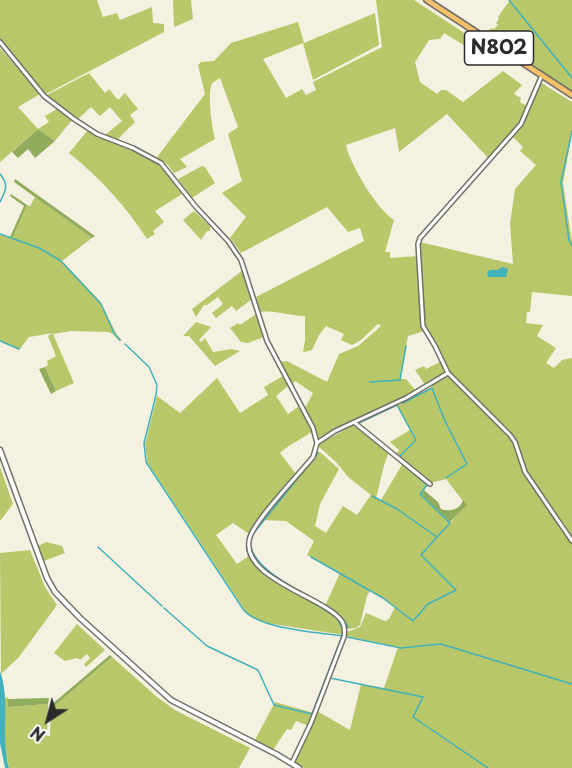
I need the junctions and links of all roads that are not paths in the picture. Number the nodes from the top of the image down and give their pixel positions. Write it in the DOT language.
graph roads {
  1 [pos="427,0"];
  2 [pos="0,42"];
  3 [pos="542,75"];
  4 [pos="572,95"];
  5 [pos="448,373"];
  6 [pos="355,423"];
  7 [pos="317,443"];
  8 [pos="0,450"];
  9 [pos="430,484"];
  10 [pos="572,541"];
  11 [pos="292,764"];
  12 [pos="299,768"];
  1 -- 3 [label="main road, N802"];
  2 -- 7 [label="street"];
  3 -- 4 [label="main road, N802"];
  3 -- 5 [label="street"];
  5 -- 6 [label="street"];
  5 -- 10 [label="street"];
  6 -- 7 [label="street"];
  6 -- 9 [label="street"];
  7 -- 11 [label="street"];
  8 -- 11 [label="street"];
  11 -- 12 [label="street"];
}
